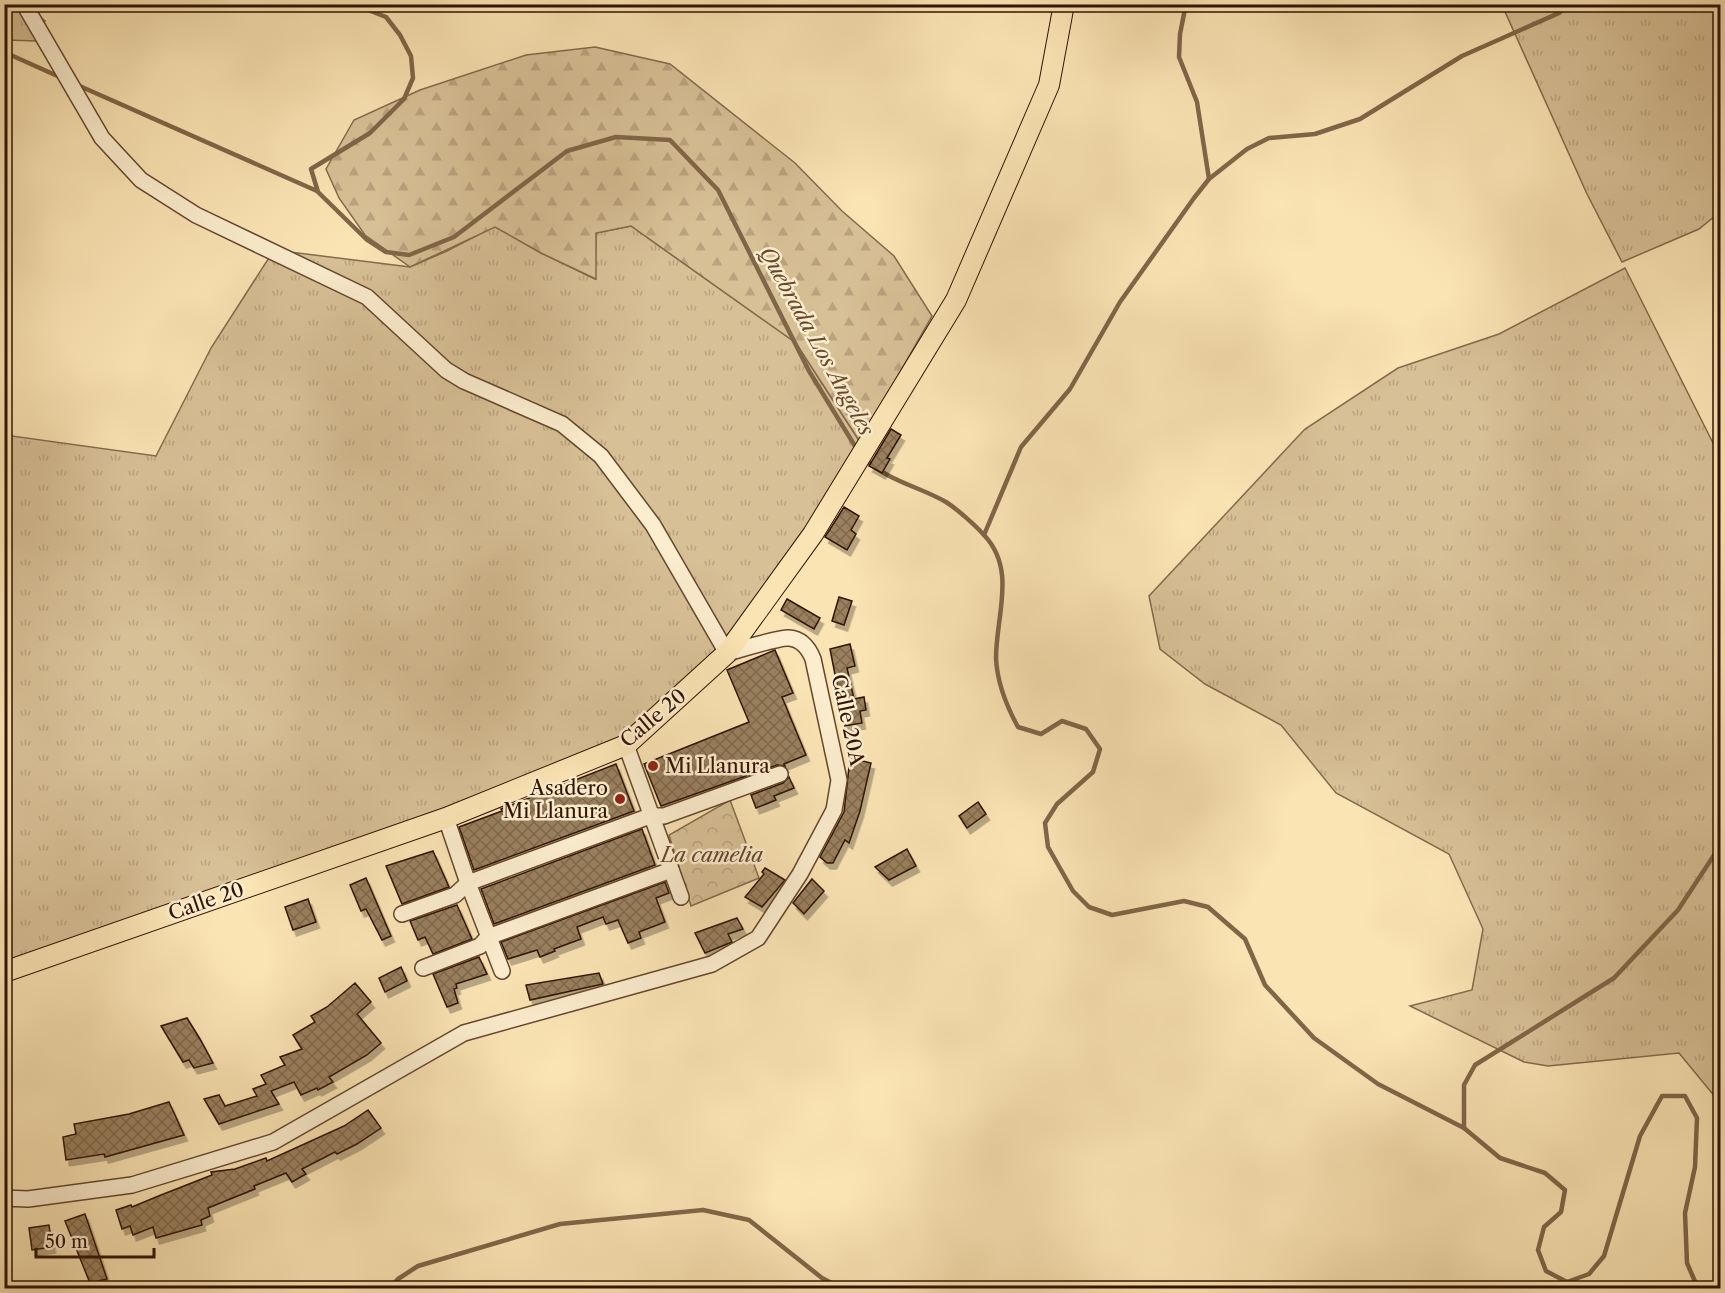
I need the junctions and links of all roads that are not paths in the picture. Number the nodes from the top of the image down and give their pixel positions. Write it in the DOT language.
graph roads {
  1 [pos="24,4"];
  2 [pos="1064,4"];
  3 [pos="727,653"];
  4 [pos="626,745"];
  5 [pos="780,774"];
  6 [pos="650,816"];
  7 [pos="446,818"];
  8 [pos="670,870"];
  9 [pos="468,883"];
  10 [pos="681,897"];
  11 [pos="402,914"];
  12 [pos="488,937"];
  13 [pos="423,968"];
  14 [pos="502,971"];
  15 [pos="4,972"];
  16 [pos="4,1198"];
  1 -- 3 [label="street"];
  2 -- 3 [label="main road, Calle 20"];
  3 -- 4 [label="main road, Calle 20"];
  3 -- 16 [label="street, Calle 20A"];
  4 -- 6 [label="street"];
  4 -- 7 [label="main road, Calle 20"];
  5 -- 6 [label="street"];
  6 -- 8 [label="street"];
  6 -- 9 [label="street"];
  7 -- 9 [label="street"];
  7 -- 15 [label="main road, Calle 20"];
  8 -- 10 [label="street"];
  8 -- 12 [label="street"];
  9 -- 11 [label="street"];
  9 -- 12 [label="street"];
  12 -- 13 [label="street"];
  12 -- 14 [label="street"];
}
